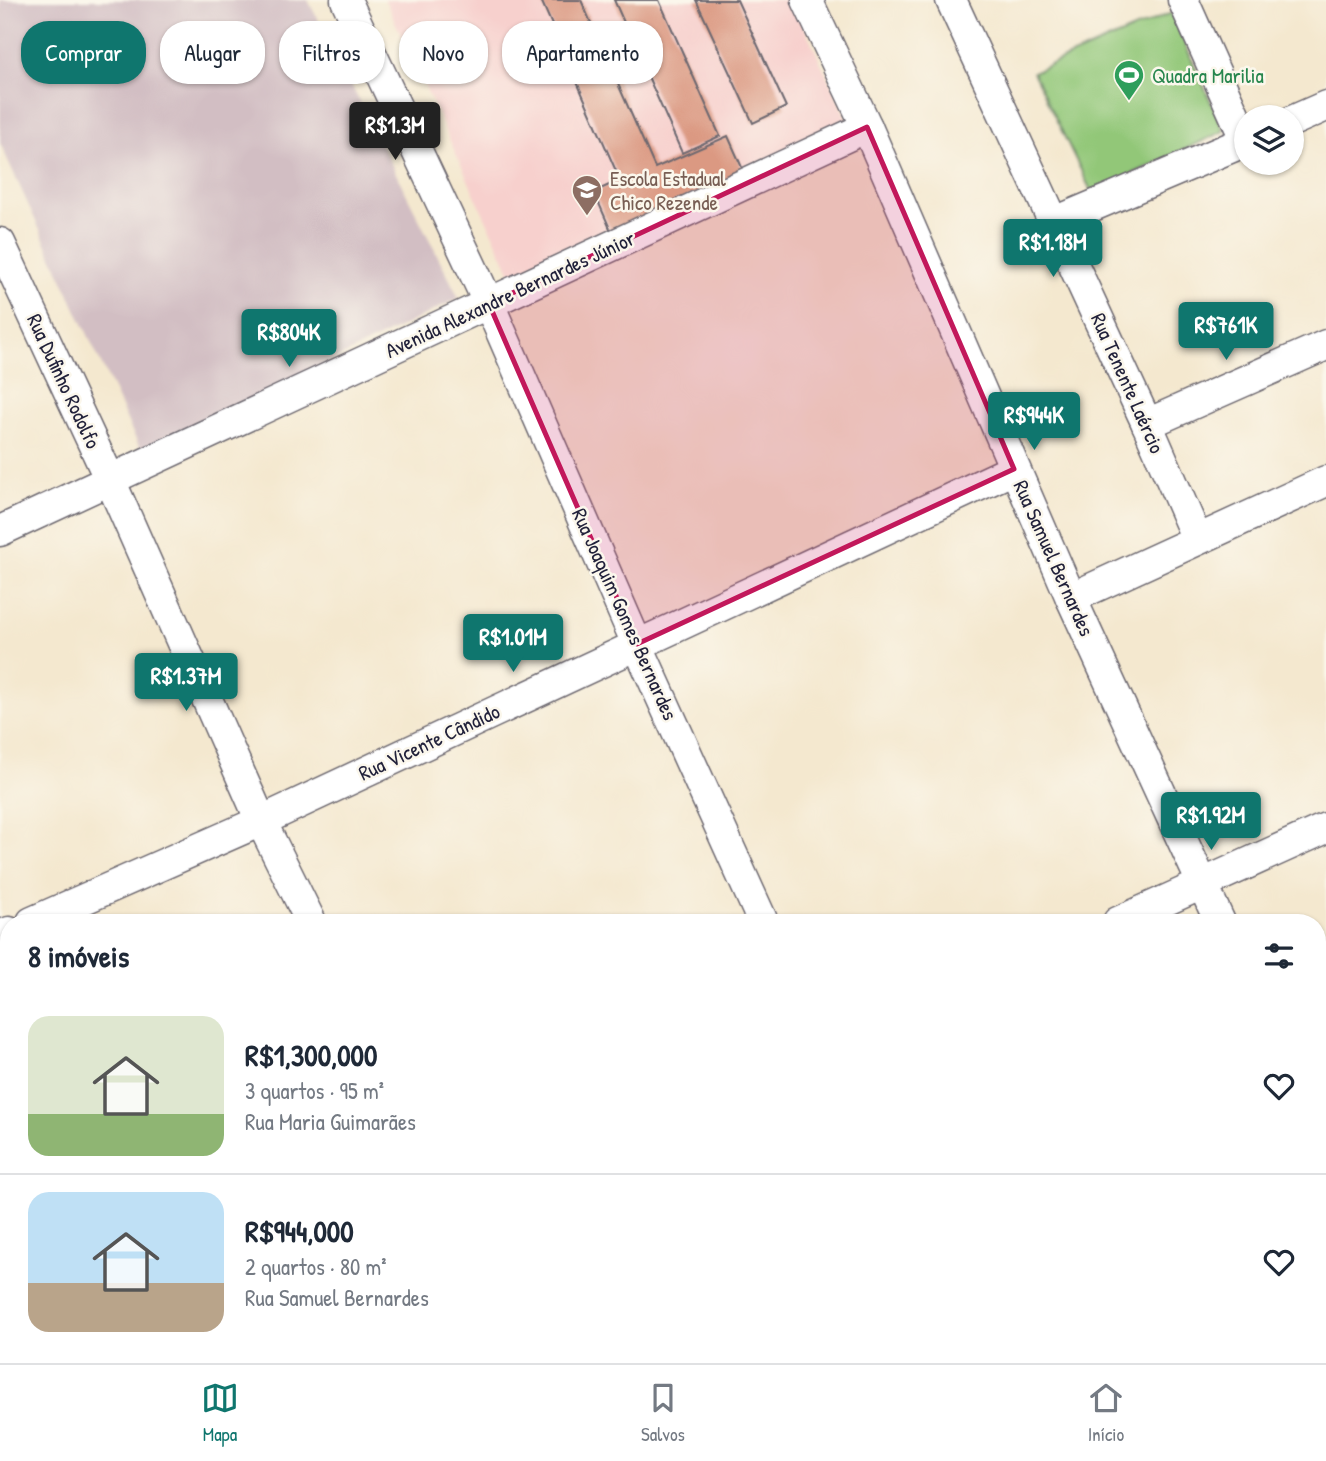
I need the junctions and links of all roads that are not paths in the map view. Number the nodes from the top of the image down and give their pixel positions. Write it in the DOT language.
graph roads {
  1 [pos="346,0"];
  2 [pos="807,0"];
  3 [pos="1183,0"];
  4 [pos="957,2"];
  5 [pos="1326,106"];
  6 [pos="1234,114"];
  7 [pos="1304,116"];
  8 [pos="867,127"];
  9 [pos="1234,146"];
  10 [pos="1055,222"];
  11 [pos="0,243"];
  12 [pos="489,304"];
  13 [pos="1326,345"];
  14 [pos="1147,424"];
  15 [pos="1014,469"];
  16 [pos="110,480"];
  17 [pos="1326,481"];
  18 [pos="0,531"];
  19 [pos="1197,539"];
  20 [pos="1071,598"];
  21 [pos="637,644"];
  22 [pos="261,821"];
  23 [pos="1326,828"];
  24 [pos="1202,884"];
  25 [pos="50,914"];
  26 [pos="307,914"];
  27 [pos="759,914"];
  28 [pos="1136,914"];
  29 [pos="1216,914"];
  1 -- 12 [label="street, Rua Joaquim Gomes Bernardes"];
  2 -- 8 [label="street, Rua Samuel Bernardes"];
  3 -- 6 [label="street"];
  4 -- 10 [label="street, Rua Tenente Laércio"];
  5 -- 7 [label="street"];
  8 -- 12 [label="street, Avenida Alexandre Bernardes Júnior"];
  8 -- 15 [label="street, Rua Samuel Bernardes"];
  9 -- 10 [label="street"];
  10 -- 14 [label="street, Rua Tenente Laércio"];
  11 -- 16 [label="street, Rua Dufinho Rodolfo"];
  12 -- 16 [label="street, Avenida Alexandre Bernardes Júnior"];
  12 -- 21 [label="street, Rua Joaquim Gomes Bernardes"];
  13 -- 14 [label="street"];
  14 -- 19 [label="street, Rua Tenente Laércio"];
  15 -- 20 [label="street, Rua Samuel Bernardes"];
  15 -- 21 [label="street, Rua Vicente Cândido"];
  16 -- 18 [label="street, Avenida Alexandre Bernardes Júnior"];
  16 -- 22 [label="street, Rua Dufinho Rodolfo"];
  17 -- 19 [label="street"];
  19 -- 20 [label="street"];
  20 -- 24 [label="street, Rua Samuel Bernardes"];
  21 -- 22 [label="street, Rua Vicente Cândido"];
  21 -- 27 [label="street, Rua Joaquim Gomes Bernardes"];
  22 -- 25 [label="street, Rua Vicente Cândido"];
  22 -- 26 [label="street, Rua Dufinho Rodolfo"];
  23 -- 24 [label="street"];
  24 -- 28 [label="street"];
  24 -- 29 [label="street, Rua Samuel Bernardes"];
}
